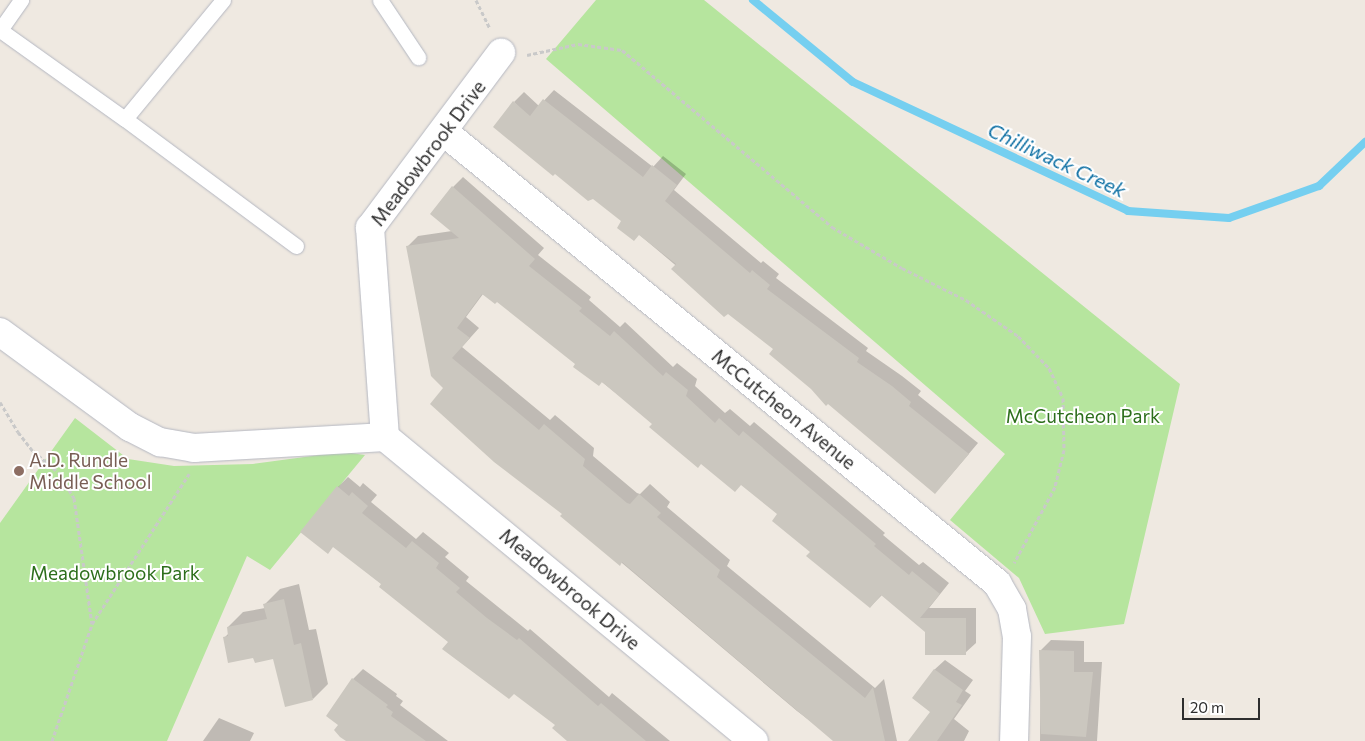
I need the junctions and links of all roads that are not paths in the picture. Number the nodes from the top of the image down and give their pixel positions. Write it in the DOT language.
graph roads {
  1 [pos="21,0"];
  2 [pos="223,0"];
  3 [pos="380,0"];
  4 [pos="0,30"];
  5 [pos="502,54"];
  6 [pos="418,57"];
  7 [pos="125,119"];
  8 [pos="444,132"];
  9 [pos="296,246"];
  10 [pos="0,332"];
  11 [pos="386,437"];
  12 [pos="754,741"];
  13 [pos="1014,741"];
  1 -- 4 [label="lane"];
  2 -- 7 [label="lane"];
  3 -- 6 [label="lane"];
  4 -- 7 [label="lane"];
  5 -- 8 [label="street, Meadowbrook Drive"];
  7 -- 9 [label="lane"];
  8 -- 11 [label="street, Meadowbrook Drive"];
  8 -- 13 [label="street, McCutcheon Avenue"];
  10 -- 11 [label="street"];
  11 -- 12 [label="street, Meadowbrook Drive"];
}
